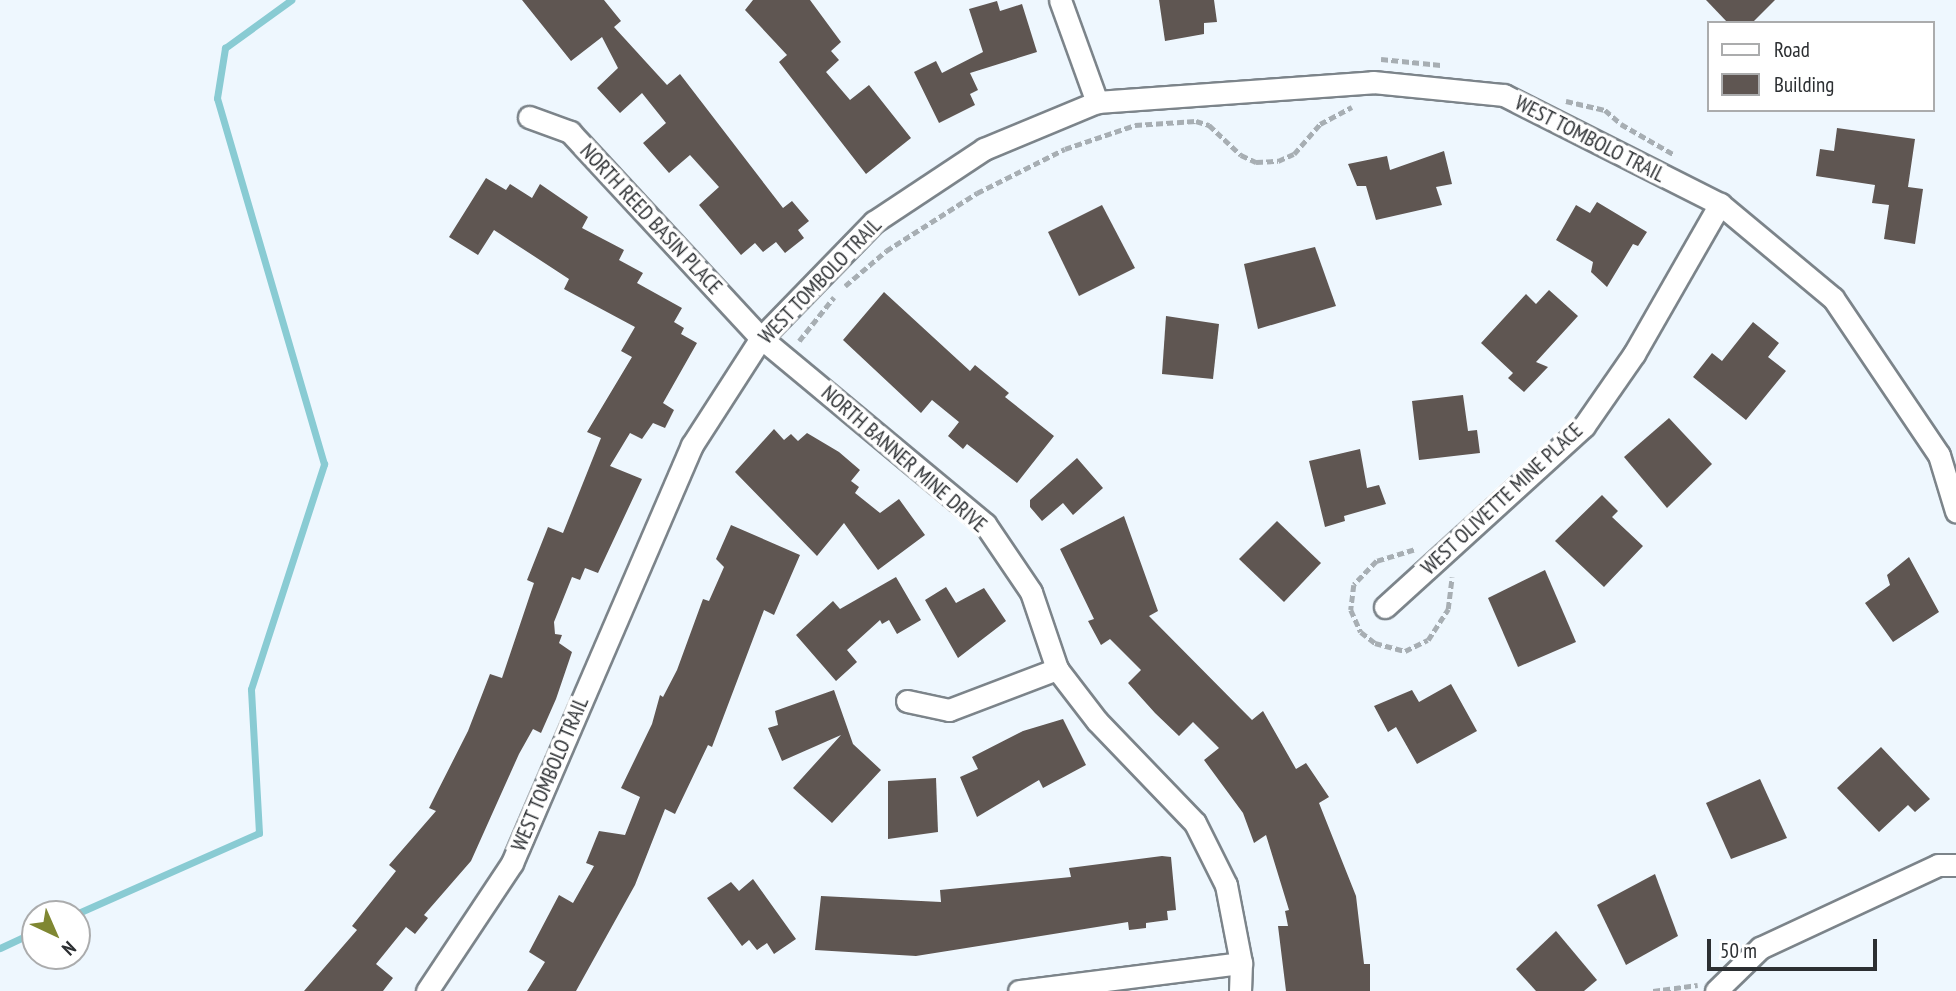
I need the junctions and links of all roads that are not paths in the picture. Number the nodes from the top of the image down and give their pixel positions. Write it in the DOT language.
graph roads {
  1 [pos="1060,0"];
  2 [pos="1097,102"];
  3 [pos="529,117"];
  4 [pos="1720,204"];
  5 [pos="761,338"];
  6 [pos="1956,511"];
  7 [pos="1385,607"];
  8 [pos="1057,669"];
  9 [pos="907,701"];
  10 [pos="1956,865"];
  11 [pos="1241,962"];
  12 [pos="427,991"];
  13 [pos="1019,991"];
  14 [pos="1240,991"];
  15 [pos="1716,991"];
  1 -- 2 [label="street"];
  2 -- 4 [label="street, WEST TOMBOLO TRAIL"];
  2 -- 5 [label="street, WEST TOMBOLO TRAIL"];
  3 -- 5 [label="street, NORTH REED BASIN PLACE"];
  4 -- 6 [label="street, WEST TOMBOLO TRAIL"];
  4 -- 7 [label="street, WEST OLIVETTE MINE PLACE"];
  5 -- 8 [label="street, NORTH BANNER MINE DRIVE"];
  5 -- 12 [label="street, WEST TOMBOLO TRAIL"];
  8 -- 9 [label="street"];
  8 -- 11 [label="street, NORTH BANNER MINE DRIVE"];
  10 -- 15 [label="street"];
  11 -- 13 [label="street"];
  11 -- 14 [label="street, NORTH BANNER MINE DRIVE"];
}
